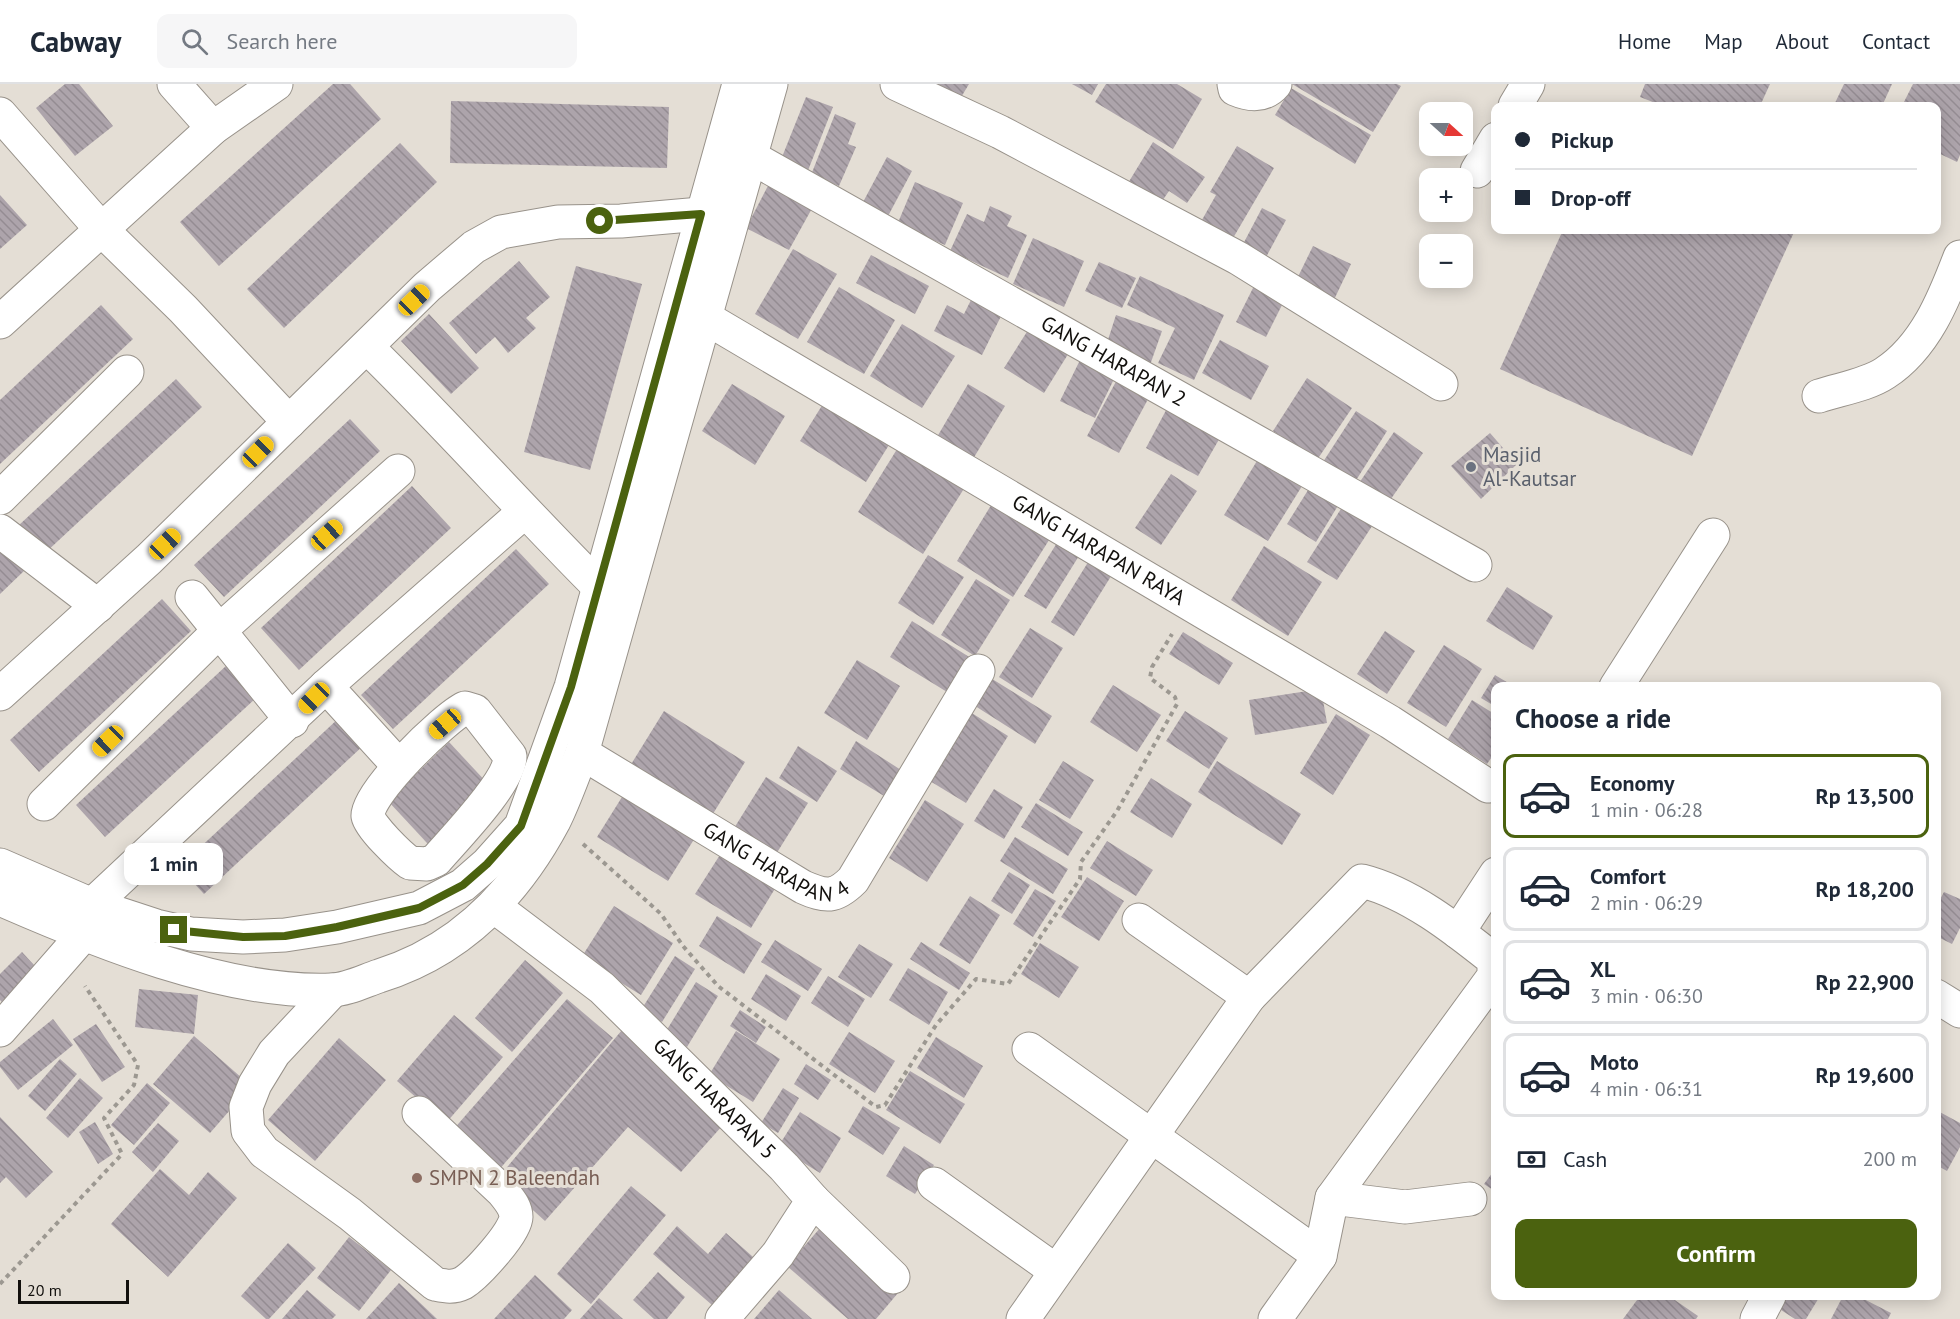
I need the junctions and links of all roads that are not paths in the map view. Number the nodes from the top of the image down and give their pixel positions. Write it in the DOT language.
graph roads {
  1 [pos="174,84"];
  2 [pos="276,84"];
  3 [pos="739,84"];
  4 [pos="771,84"];
  5 [pos="897,84"];
  6 [pos="1234,84"];
  7 [pos="1275,84"];
  8 [pos="1528,84"];
  9 [pos="1517,102"];
  10 [pos="0,114"];
  11 [pos="213,128"];
  12 [pos="1491,147"];
  13 [pos="751,157"];
  14 [pos="1477,171"];
  15 [pos="701,214"];
  16 [pos="102,230"];
  17 [pos="1960,257"];
  18 [pos="706,318"];
  19 [pos="0,322"];
  20 [pos="367,347"];
  21 [pos="127,372"];
  22 [pos="1441,384"];
  23 [pos="1819,396"];
  24 [pos="289,422"];
  25 [pos="398,471"];
  26 [pos="0,498"];
  27 [pos="524,512"];
  28 [pos="0,531"];
  29 [pos="1713,536"];
  30 [pos="1475,565"];
  31 [pos="599,587"];
  32 [pos="192,597"];
  33 [pos="98,606"];
  34 [pos="220,630"];
  35 [pos="978,671"];
  36 [pos="1619,682"];
  37 [pos="326,686"];
  38 [pos="0,694"];
  39 [pos="292,721"];
  40 [pos="582,753"];
  41 [pos="398,765"];
  42 [pos="1488,786"];
  43 [pos="44,804"];
  44 [pos="0,864"];
  45 [pos="1491,882"];
  46 [pos="0,899"];
  47 [pos="495,907"];
  48 [pos="1139,920"];
  49 [pos="80,932"];
  50 [pos="1458,932"];
  51 [pos="1491,958"];
  52 [pos="1491,980"];
  53 [pos="333,990"];
  54 [pos="1249,997"];
  55 [pos="1941,999"];
  56 [pos="1960,1011"];
  57 [pos="0,1030"];
  58 [pos="1029,1049"];
  59 [pos="419,1113"];
  60 [pos="1151,1136"];
  61 [pos="934,1184"];
  62 [pos="1332,1197"];
  63 [pos="1470,1199"];
  64 [pos="813,1200"];
  65 [pos="1320,1256"];
  66 [pos="1056,1271"];
  67 [pos="893,1277"];
  68 [pos="1767,1300"];
  69 [pos="722,1319"];
  70 [pos="1023,1319"];
  71 [pos="1275,1319"];
  72 [pos="1757,1319"];
  1 -- 11 [label="street"];
  2 -- 11 [label="street"];
  3 -- 15 [label="street"];
  4 -- 13 [label="street"];
  5 -- 22 [label="street"];
  6 -- 7 [label="street"];
  8 -- 9 [label="street"];
  10 -- 16 [label="street"];
  11 -- 16 [label="street"];
  12 -- 14 [label="street"];
  13 -- 18 [label="street"];
  13 -- 30 [label="street, GANG HARAPAN 2"];
  15 -- 20 [label="street"];
  15 -- 31 [label="street"];
  16 -- 19 [label="street"];
  16 -- 24 [label="street"];
  17 -- 23 [label="street"];
  18 -- 40 [label="street"];
  18 -- 42 [label="street, GANG HARAPAN RAYA"];
  20 -- 24 [label="street"];
  20 -- 27 [label="street"];
  21 -- 26 [label="street"];
  24 -- 33 [label="street"];
  25 -- 34 [label="street"];
  27 -- 31 [label="street"];
  27 -- 37 [label="street"];
  28 -- 33 [label="street"];
  29 -- 36 [label="street"];
  31 -- 49 [label="street"];
  32 -- 34 [label="street"];
  33 -- 38 [label="street"];
  34 -- 39 [label="street"];
  34 -- 43 [label="street"];
  35 -- 40 [label="street, GANG HARAPAN 4"];
  37 -- 39 [label="street"];
  37 -- 41 [label="street"];
  39 -- 49 [label="street"];
  40 -- 47 [label="street"];
  41 -- 41 [label="street"];
  44 -- 49 [label="street"];
  45 -- 50 [label="street"];
  46 -- 49 [label="street"];
  47 -- 53 [label="street"];
  47 -- 64 [label="street, GANG HARAPAN 5"];
  48 -- 54 [label="street"];
  49 -- 53 [label="street"];
  49 -- 57 [label="street"];
  50 -- 51 [label="street"];
  50 -- 54 [label="street"];
  52 -- 62 [label="street"];
  53 -- 59 [label="street"];
  54 -- 60 [label="street"];
  55 -- 56 [label="street"];
  58 -- 60 [label="street"];
  60 -- 65 [label="street"];
  60 -- 66 [label="street"];
  61 -- 66 [label="street"];
  62 -- 63 [label="street"];
  62 -- 65 [label="street"];
  64 -- 67 [label="street, GANG HARAPAN 5"];
  64 -- 69 [label="street"];
  65 -- 71 [label="street"];
  66 -- 70 [label="street"];
  68 -- 72 [label="street"];
}
